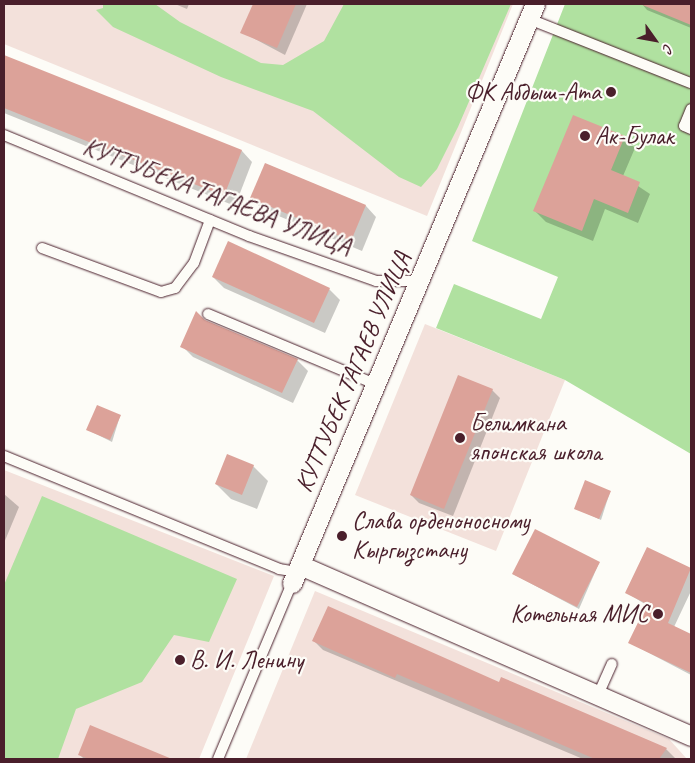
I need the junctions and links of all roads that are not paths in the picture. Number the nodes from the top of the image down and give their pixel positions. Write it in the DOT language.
graph roads {
  1 [pos="532,11"];
  2 [pos="691,83"];
  3 [pos="691,109"];
  4 [pos="691,129"];
  5 [pos="4,136"];
  6 [pos="210,220"];
  7 [pos="42,248"];
  8 [pos="419,281"];
  9 [pos="208,314"];
  10 [pos="375,384"];
  11 [pos="4,456"];
  12 [pos="296,573"];
  13 [pos="612,664"];
  14 [pos="598,695"];
  15 [pos="691,736"];
  16 [pos="218,759"];
  1 -- 2 [label="lane"];
  1 -- 8 [label="street, КУТТУБЕК ТАГАЕВ УЛИЦА"];
  3 -- 4 [label="lane"];
  5 -- 6 [label="lane, КУТТУБЕКА ТАГАЕВА УЛИЦА"];
  6 -- 7 [label="lane"];
  6 -- 8 [label="lane, КУТТУБЕКА ТАГАЕВА УЛИЦА"];
  8 -- 10 [label="street, КУТТУБЕК ТАГАЕВ УЛИЦА"];
  9 -- 10 [label="lane"];
  10 -- 12 [label="street, КУТТУБЕК ТАГАЕВ УЛИЦА"];
  11 -- 12 [label="lane"];
  12 -- 14 [label="street"];
  12 -- 16 [label="lane, КУТТУБЕК ТАГАЕВ УЛИЦА"];
  13 -- 14 [label="lane"];
  14 -- 15 [label="street"];
}
